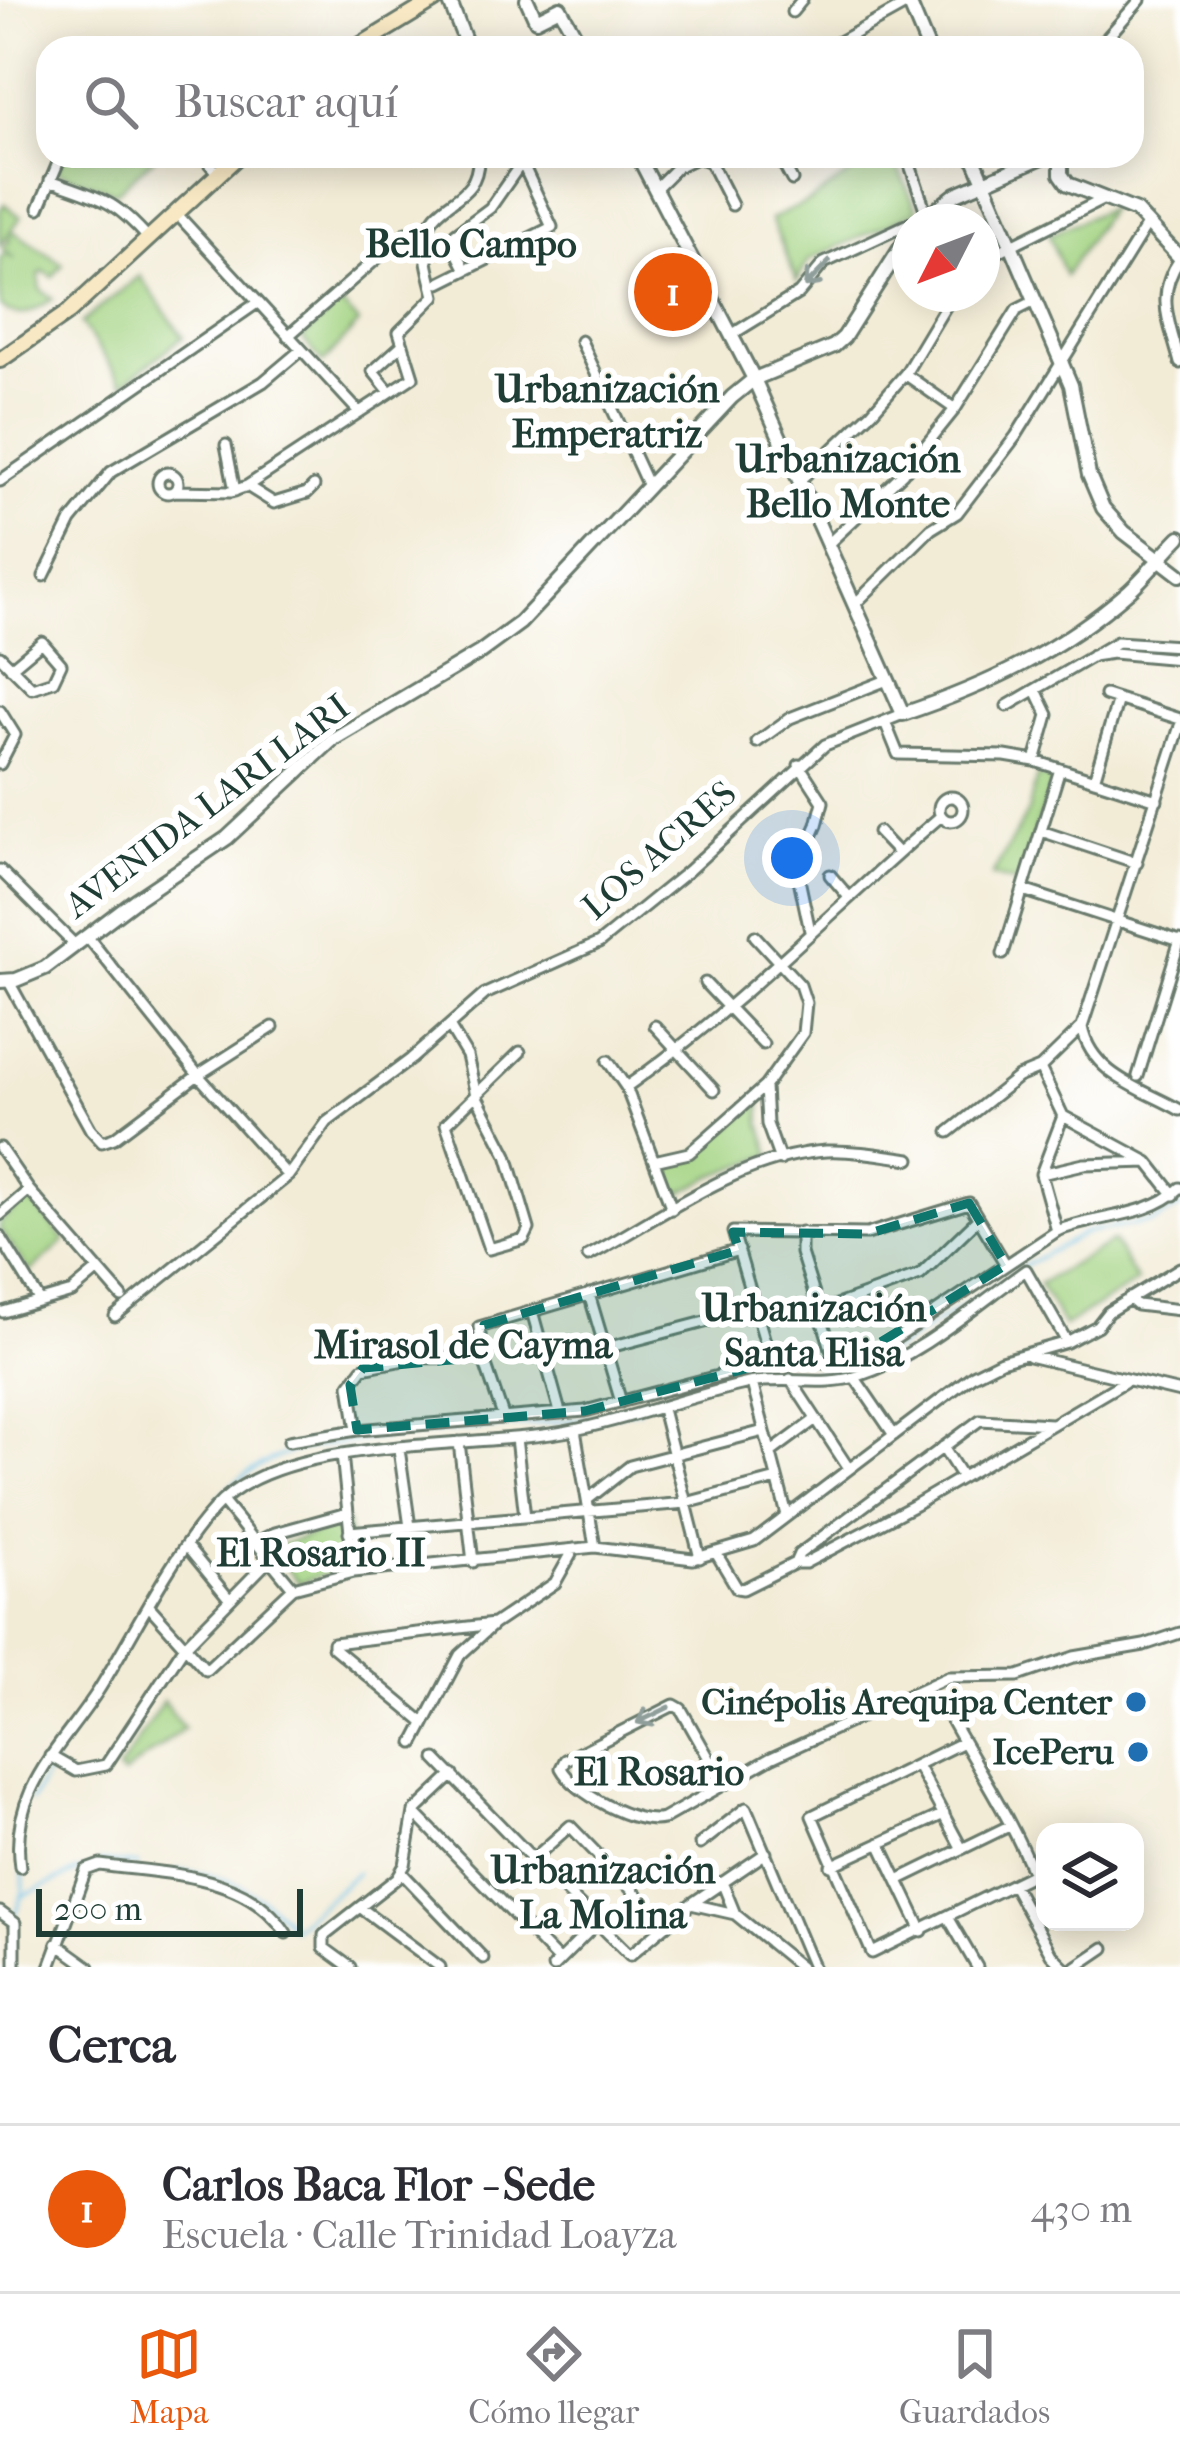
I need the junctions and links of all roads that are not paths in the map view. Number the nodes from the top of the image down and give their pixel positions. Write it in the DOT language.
graph roads {
  1 [pos="435,0"];
  2 [pos="449,0"];
  3 [pos="527,0"];
  4 [pos="575,0"];
  5 [pos="802,0"];
  6 [pos="1140,0"];
  7 [pos="908,2"];
  8 [pos="560,8"];
  9 [pos="792,12"];
  10 [pos="372,36"];
  11 [pos="463,36"];
  12 [pos="575,36"];
  13 [pos="849,36"];
  14 [pos="923,36"];
  15 [pos="1108,36"];
  16 [pos="56,168"];
  17 [pos="213,168"];
  18 [pos="225,168"];
  19 [pos="476,168"];
  20 [pos="515,168"];
  21 [pos="525,168"];
  22 [pos="644,168"];
  23 [pos="676,168"];
  24 [pos="713,168"];
  25 [pos="785,168"];
  26 [pos="908,168"];
  27 [pos="978,168"];
  28 [pos="1017,168"];
  29 [pos="1061,168"];
  30 [pos="218,174"];
  31 [pos="50,180"];
  32 [pos="792,180"];
  33 [pos="984,182"];
  34 [pos="655,189"];
  35 [pos="1108,197"];
  36 [pos="911,204"];
  37 [pos="942,204"];
  38 [pos="732,205"];
  39 [pos="39,208"];
  40 [pos="176,213"];
  41 [pos="1148,222"];
  42 [pos="406,233"];
  43 [pos="892,234"];
  44 [pos="148,239"];
  45 [pos="1011,245"];
  46 [pos="1000,251"];
  47 [pos="892,259"];
  48 [pos="1180,259"];
  49 [pos="466,270"];
  50 [pos="440,283"];
  51 [pos="1036,302"];
  52 [pos="257,303"];
  53 [pos="942,312"];
  54 [pos="731,335"];
  55 [pos="288,336"];
  56 [pos="581,341"];
  57 [pos="403,344"];
  58 [pos="301,350"];
  59 [pos="0,360"];
  60 [pos="1062,362"];
  61 [pos="1180,363"];
  62 [pos="905,374"];
  63 [pos="754,380"];
  64 [pos="390,392"];
  65 [pos="955,409"];
  66 [pos="359,412"];
  67 [pos="226,445"];
  68 [pos="799,481"];
  69 [pos="0,482"];
  70 [pos="247,486"];
  71 [pos="314,486"];
  72 [pos="648,486"];
  73 [pos="235,490"];
  74 [pos="174,491"];
  75 [pos="1180,537"];
  76 [pos="827,545"];
  77 [pos="1158,559"];
  78 [pos="1180,575"];
  79 [pos="44,576"];
  80 [pos="854,605"];
  81 [pos="1180,646"];
  82 [pos="0,656"];
  83 [pos="1092,656"];
  84 [pos="1180,659"];
  85 [pos="11,668"];
  86 [pos="886,680"];
  87 [pos="1036,690"];
  88 [pos="1105,695"];
  89 [pos="1118,699"];
  90 [pos="1007,706"];
  91 [pos="0,711"];
  92 [pos="903,715"];
  93 [pos="885,722"];
  94 [pos="1180,723"];
  95 [pos="757,742"];
  96 [pos="1035,761"];
  97 [pos="0,764"];
  98 [pos="800,765"];
  99 [pos="1060,770"];
  100 [pos="1094,780"];
  101 [pos="1157,800"];
  102 [pos="941,816"];
  103 [pos="1041,831"];
  104 [pos="878,832"];
  105 [pos="898,853"];
  106 [pos="1137,863"];
  107 [pos="0,870"];
  108 [pos="830,874"];
  109 [pos="1023,890"];
  110 [pos="848,896"];
  111 [pos="1118,922"];
  112 [pos="810,931"];
  113 [pos="755,936"];
  114 [pos="81,940"];
  115 [pos="1180,941"];
  116 [pos="1003,954"];
  117 [pos="779,960"];
  118 [pos="4,981"];
  119 [pos="705,982"];
  120 [pos="728,1006"];
  121 [pos="449,1026"];
  122 [pos="655,1026"];
  123 [pos="273,1027"];
  124 [pos="1082,1027"];
  125 [pos="763,1044"];
  126 [pos="678,1051"];
  127 [pos="520,1052"];
  128 [pos="608,1061"];
  129 [pos="1040,1068"];
  130 [pos="198,1075"];
  131 [pos="1138,1076"];
  132 [pos="765,1086"];
  133 [pos="626,1087"];
  134 [pos="714,1090"];
  135 [pos="476,1095"];
  136 [pos="1180,1110"];
  137 [pos="1063,1116"];
  138 [pos="949,1132"];
  139 [pos="0,1148"];
  140 [pos="910,1159"];
  141 [pos="780,1160"];
  142 [pos="654,1161"];
  143 [pos="1148,1162"];
  144 [pos="1041,1174"];
  145 [pos="288,1176"];
  146 [pos="29,1190"];
  147 [pos="1177,1191"];
  148 [pos="672,1209"];
  149 [pos="0,1215"];
  150 [pos="977,1220"];
  151 [pos="1057,1231"];
  152 [pos="801,1232"];
  153 [pos="0,1236"];
  154 [pos="739,1250"];
  155 [pos="588,1256"];
  156 [pos="1006,1265"];
  157 [pos="1180,1268"];
  158 [pos="98,1270"];
  159 [pos="590,1294"];
  160 [pos="122,1297"];
  161 [pos="1129,1298"];
  162 [pos="40,1301"];
  163 [pos="754,1309"];
  164 [pos="1180,1310"];
  165 [pos="532,1311"];
  166 [pos="820,1311"];
  167 [pos="3,1312"];
  168 [pos="115,1316"];
  169 [pos="1067,1342"];
  170 [pos="606,1348"];
  171 [pos="1024,1355"];
  172 [pos="483,1357"];
  173 [pos="771,1361"];
  174 [pos="836,1364"];
  175 [pos="855,1378"];
  176 [pos="790,1379"];
  177 [pos="1124,1382"];
  178 [pos="752,1383"];
  179 [pos="1180,1392"];
  180 [pos="621,1402"];
  181 [pos="662,1409"];
  182 [pos="560,1412"];
  183 [pos="503,1416"];
  184 [pos="816,1419"];
  185 [pos="1052,1424"];
  186 [pos="357,1430"];
  187 [pos="575,1430"];
  188 [pos="764,1431"];
  189 [pos="894,1435"];
  190 [pos="517,1438"];
  191 [pos="289,1441"];
  192 [pos="459,1442"];
  193 [pos="943,1448"];
  194 [pos="399,1449"];
  195 [pos="342,1454"];
  196 [pos="770,1454"];
  197 [pos="675,1456"];
  198 [pos="849,1469"];
  199 [pos="962,1477"];
  200 [pos="777,1479"];
  201 [pos="898,1481"];
  202 [pos="222,1501"];
  203 [pos="686,1502"];
  204 [pos="588,1505"];
  205 [pos="915,1505"];
  206 [pos="347,1513"];
  207 [pos="787,1515"];
  208 [pos="525,1517"];
  209 [pos="468,1522"];
  210 [pos="410,1527"];
  211 [pos="349,1532"];
  212 [pos="255,1543"];
  213 [pos="188,1547"];
  214 [pos="595,1547"];
  215 [pos="574,1549"];
  216 [pos="716,1553"];
  217 [pos="700,1558"];
  218 [pos="269,1560"];
  219 [pos="472,1562"];
  220 [pos="795,1563"];
  221 [pos="354,1572"];
  222 [pos="292,1588"];
  223 [pos="230,1600"];
  224 [pos="148,1605"];
  225 [pos="494,1624"];
  226 [pos="1180,1633"];
  227 [pos="184,1646"];
  228 [pos="952,1722"];
  229 [pos="424,1723"];
  230 [pos="963,1742"];
  231 [pos="414,1743"];
  232 [pos="50,1756"];
  233 [pos="436,1759"];
  234 [pos="917,1765"];
  235 [pos="453,1775"];
  236 [pos="723,1783"];
  237 [pos="414,1812"];
  238 [pos="944,1814"];
  239 [pos="1009,1826"];
  240 [pos="880,1843"];
  241 [pos="700,1844"];
  242 [pos="962,1849"];
  243 [pos="766,1853"];
  244 [pos="533,1859"];
  245 [pos="831,1866"];
  246 [pos="20,1867"];
  247 [pos="402,1873"];
  248 [pos="898,1880"];
  249 [pos="722,1882"];
  250 [pos="1013,1885"];
  251 [pos="691,1904"];
  252 [pos="361,1908"];
  253 [pos="0,1912"];
  254 [pos="735,1914"];
  255 [pos="949,1917"];
  256 [pos="1036,1918"];
  257 [pos="1031,1921"];
  258 [pos="596,1924"];
  259 [pos="665,1924"];
  260 [pos="922,1930"];
  261 [pos="286,1933"];
  262 [pos="56,1944"];
  263 [pos="1104,1948"];
  264 [pos="483,1958"];
  265 [pos="556,1964"];
  266 [pos="15,1967"];
  267 [pos="50,1967"];
  268 [pos="89,1967"];
  269 [pos="350,1967"];
  270 [pos="440,1967"];
  271 [pos="800,1967"];
  272 [pos="813,1967"];
  273 [pos="976,1967"];
  274 [pos="1064,1967"];
  275 [pos="1076,1967"];
  1 -- 10 [label="main road"];
  2 -- 11 [label="street"];
  3 -- 8 [label="street"];
  4 -- 8 [label="street"];
  5 -- 9 [label="street"];
  6 -- 15 [label="street"];
  7 -- 13 [label="street"];
  7 -- 14 [label="street"];
  8 -- 12 [label="street"];
  16 -- 31 [label="street"];
  17 -- 30 [label="street"];
  18 -- 30 [label="main road"];
  19 -- 57 [label="street"];
  20 -- 49 [label="street"];
  21 -- 49 [label="street"];
  22 -- 34 [label="street"];
  23 -- 34 [label="street"];
  24 -- 38 [label="street"];
  25 -- 32 [label="street"];
  26 -- 36 [label="street"];
  27 -- 33 [label="street"];
  28 -- 33 [label="street, AVENIDA LARI LARI"];
  29 -- 35 [label="street"];
  30 -- 40 [label="main road"];
  31 -- 39 [label="street"];
  31 -- 44 [label="street"];
  33 -- 37 [label="street, AVENIDA LARI LARI"];
  33 -- 45 [label="street"];
  34 -- 54 [label="street"];
  35 -- 41 [label="street"];
  35 -- 45 [label="street"];
  40 -- 44 [label="main road"];
  40 -- 52 [label="street"];
  41 -- 48 [label="street"];
  41 -- 60 [label="street"];
  42 -- 55 [label="street"];
  43 -- 54 [label="street, one-way"];
  44 -- 59 [label="main road"];
  45 -- 46 [label="street"];
  45 -- 51 [label="street"];
  47 -- 63 [label="street, AVENIDA LARI LARI"];
  48 -- 61 [label="street"];
  49 -- 50 [label="street"];
  51 -- 60 [label="street"];
  51 -- 65 [label="street"];
  52 -- 55 [label="street"];
  52 -- 69 [label="street"];
  53 -- 62 [label="street"];
  54 -- 63 [label="street"];
  55 -- 58 [label="street"];
  56 -- 72 [label="street"];
  57 -- 64 [label="street"];
  57 -- 64 [label="street"];
  58 -- 66 [label="street"];
  58 -- 79 [label="street"];
  60 -- 77 [label="street"];
  60 -- 80 [label="street"];
  62 -- 65 [label="street"];
  62 -- 68 [label="street"];
  63 -- 68 [label="street"];
  63 -- 72 [label="street, AVENIDA LARI LARI"];
  64 -- 66 [label="street"];
  65 -- 76 [label="street"];
  66 -- 70 [label="street"];
  67 -- 73 [label="street"];
  68 -- 76 [label="street"];
  70 -- 71 [label="street"];
  70 -- 73 [label="street"];
  72 -- 114 [label="street, AVENIDA LARI LARI"];
  73 -- 74 [label="street"];
  75 -- 77 [label="street, LOS ACRES"];
  76 -- 80 [label="street"];
  77 -- 78 [label="street"];
  77 -- 92 [label="street, LOS ACRES"];
  80 -- 86 [label="street"];
  81 -- 83 [label="street"];
  82 -- 85 [label="street"];
  83 -- 84 [label="street"];
  83 -- 87 [label="street"];
  85 -- 85 [label="street"];
  86 -- 92 [label="street"];
  86 -- 95 [label="street"];
  87 -- 90 [label="street"];
  87 -- 96 [label="street"];
  88 -- 89 [label="street"];
  89 -- 94 [label="street"];
  89 -- 100 [label="street"];
  91 -- 97 [label="street"];
  92 -- 93 [label="street, LOS ACRES"];
  93 -- 96 [label="street"];
  93 -- 98 [label="street, LOS ACRES"];
  94 -- 101 [label="street"];
  96 -- 99 [label="street"];
  98 -- 112 [label="street"];
  98 -- 121 [label="street, LOS ACRES"];
  99 -- 100 [label="street"];
  99 -- 103 [label="street"];
  100 -- 101 [label="street"];
  101 -- 106 [label="street"];
  102 -- 105 [label="street"];
  103 -- 106 [label="street"];
  103 -- 109 [label="street"];
  104 -- 105 [label="street"];
  105 -- 110 [label="street"];
  106 -- 111 [label="street"];
  107 -- 114 [label="street"];
  108 -- 110 [label="street"];
  109 -- 111 [label="street"];
  109 -- 116 [label="street"];
  110 -- 112 [label="street"];
  111 -- 115 [label="street"];
  111 -- 124 [label="street"];
  112 -- 117 [label="street"];
  113 -- 117 [label="street"];
  114 -- 118 [label="street, AVENIDA LARI LARI"];
  114 -- 130 [label="street"];
  115 -- 131 [label="street"];
  117 -- 120 [label="street"];
  117 -- 132 [label="street"];
  118 -- 130 [label="street"];
  119 -- 120 [label="street"];
  120 -- 125 [label="street"];
  120 -- 126 [label="street"];
  121 -- 135 [label="street"];
  121 -- 145 [label="street, LOS ACRES"];
  122 -- 126 [label="street"];
  123 -- 130 [label="street"];
  124 -- 129 [label="street"];
  124 -- 136 [label="street"];
  126 -- 133 [label="street"];
  126 -- 134 [label="street"];
  127 -- 135 [label="street"];
  128 -- 133 [label="street"];
  129 -- 137 [label="street"];
  129 -- 138 [label="street"];
  130 -- 145 [label="street"];
  132 -- 141 [label="street"];
  132 -- 142 [label="street"];
  133 -- 142 [label="street"];
  135 -- 135 [label="street"];
  137 -- 143 [label="street"];
  137 -- 144 [label="street"];
  139 -- 146 [label="street"];
  140 -- 141 [label="street"];
  141 -- 148 [label="street"];
  142 -- 148 [label="street"];
  143 -- 144 [label="street"];
  143 -- 147 [label="street"];
  144 -- 151 [label="street"];
  145 -- 168 [label="street, LOS ACRES"];
  146 -- 149 [label="street"];
  146 -- 158 [label="street"];
  147 -- 151 [label="street"];
  148 -- 155 [label="street"];
  150 -- 152 [label="street"];
  150 -- 156 [label="street"];
  150 -- 166 [label="street"];
  151 -- 156 [label="street"];
  152 -- 154 [label="street"];
  152 -- 166 [label="street"];
  153 -- 162 [label="street"];
  154 -- 159 [label="street"];
  154 -- 163 [label="street"];
  156 -- 174 [label="street"];
  157 -- 161 [label="street"];
  158 -- 160 [label="street"];
  158 -- 162 [label="street"];
  159 -- 165 [label="street"];
  159 -- 170 [label="street"];
  161 -- 164 [label="street"];
  161 -- 169 [label="street"];
  162 -- 167 [label="street"];
  163 -- 170 [label="street"];
  163 -- 173 [label="street"];
  165 -- 172 [label="street"];
  165 -- 182 [label="street"];
  166 -- 174 [label="street"];
  169 -- 171 [label="street"];
  169 -- 175 [label="street"];
  170 -- 180 [label="street"];
  171 -- 177 [label="street"];
  171 -- 189 [label="street"];
  172 -- 183 [label="street"];
  172 -- 186 [label="street"];
  173 -- 174 [label="street"];
  173 -- 180 [label="street"];
  175 -- 176 [label="street"];
  175 -- 189 [label="street"];
  176 -- 178 [label="street"];
  176 -- 184 [label="street"];
  177 -- 179 [label="street"];
  177 -- 185 [label="street"];
  178 -- 181 [label="street"];
  178 -- 188 [label="street"];
  180 -- 182 [label="street"];
  181 -- 187 [label="street"];
  181 -- 197 [label="street"];
  182 -- 183 [label="street"];
  183 -- 186 [label="street"];
  184 -- 196 [label="street"];
  184 -- 198 [label="street"];
  185 -- 193 [label="street"];
  185 -- 199 [label="street"];
  186 -- 191 [label="street"];
  187 -- 190 [label="street"];
  187 -- 204 [label="street"];
  188 -- 196 [label="street"];
  188 -- 197 [label="street"];
  189 -- 198 [label="street"];
  190 -- 192 [label="street"];
  190 -- 208 [label="street"];
  192 -- 194 [label="street"];
  192 -- 209 [label="street"];
  193 -- 199 [label="street"];
  193 -- 201 [label="street"];
  194 -- 195 [label="street"];
  194 -- 210 [label="street"];
  195 -- 202 [label="street"];
  195 -- 206 [label="street"];
  196 -- 200 [label="street"];
  197 -- 203 [label="street"];
  197 -- 204 [label="street"];
  198 -- 207 [label="street"];
  199 -- 205 [label="street"];
  200 -- 203 [label="street"];
  200 -- 207 [label="street"];
  201 -- 205 [label="street"];
  201 -- 220 [label="street"];
  202 -- 212 [label="street"];
  202 -- 213 [label="street"];
  203 -- 204 [label="street"];
  203 -- 217 [label="street"];
  204 -- 208 [label="street"];
  204 -- 214 [label="street"];
  205 -- 220 [label="street"];
  206 -- 211 [label="street"];
  206 -- 212 [label="street"];
  207 -- 216 [label="street"];
  208 -- 209 [label="street"];
  209 -- 210 [label="street"];
  209 -- 219 [label="street"];
  210 -- 211 [label="street"];
  211 -- 221 [label="street"];
  212 -- 218 [label="street"];
  213 -- 223 [label="street"];
  213 -- 224 [label="street"];
  214 -- 215 [label="street"];
  214 -- 217 [label="street"];
  215 -- 219 [label="street"];
  215 -- 225 [label="street"];
  216 -- 217 [label="street"];
  216 -- 220 [label="street"];
  218 -- 222 [label="street"];
  218 -- 223 [label="street"];
  219 -- 221 [label="street"];
  221 -- 222 [label="street"];
  222 -- 227 [label="street"];
  223 -- 227 [label="street"];
  224 -- 227 [label="street"];
  224 -- 232 [label="street"];
  225 -- 229 [label="street"];
  225 -- 229 [label="street"];
  226 -- 236 [label="street"];
  227 -- 232 [label="street"];
  228 -- 230 [label="street"];
  229 -- 231 [label="street"];
  230 -- 234 [label="street"];
  230 -- 239 [label="street"];
  232 -- 246 [label="street"];
  233 -- 235 [label="street"];
  234 -- 238 [label="street"];
  234 -- 245 [label="street"];
  235 -- 237 [label="street"];
  235 -- 244 [label="street"];
  236 -- 236 [label="street, one-way"];
  237 -- 247 [label="street"];
  237 -- 265 [label="street"];
  238 -- 240 [label="street"];
  238 -- 242 [label="street"];
  239 -- 242 [label="street"];
  239 -- 250 [label="street"];
  240 -- 245 [label="street"];
  240 -- 248 [label="street"];
  241 -- 243 [label="street"];
  242 -- 248 [label="street"];
  243 -- 249 [label="street"];
  243 -- 272 [label="street"];
  244 -- 258 [label="street"];
  244 -- 259 [label="street"];
  245 -- 260 [label="street"];
  247 -- 252 [label="street"];
  247 -- 264 [label="street"];
  248 -- 260 [label="street"];
  249 -- 251 [label="street"];
  249 -- 254 [label="street"];
  250 -- 255 [label="street"];
  250 -- 257 [label="street"];
  251 -- 254 [label="street"];
  251 -- 259 [label="street"];
  252 -- 269 [label="street"];
  252 -- 270 [label="street"];
  253 -- 266 [label="street"];
  254 -- 271 [label="street"];
  255 -- 260 [label="street"];
  255 -- 273 [label="street"];
  256 -- 257 [label="street"];
  257 -- 274 [label="street"];
  258 -- 259 [label="street"];
  258 -- 265 [label="street"];
  261 -- 262 [label="street"];
  262 -- 267 [label="street"];
  262 -- 268 [label="street"];
  263 -- 275 [label="street"];
}
